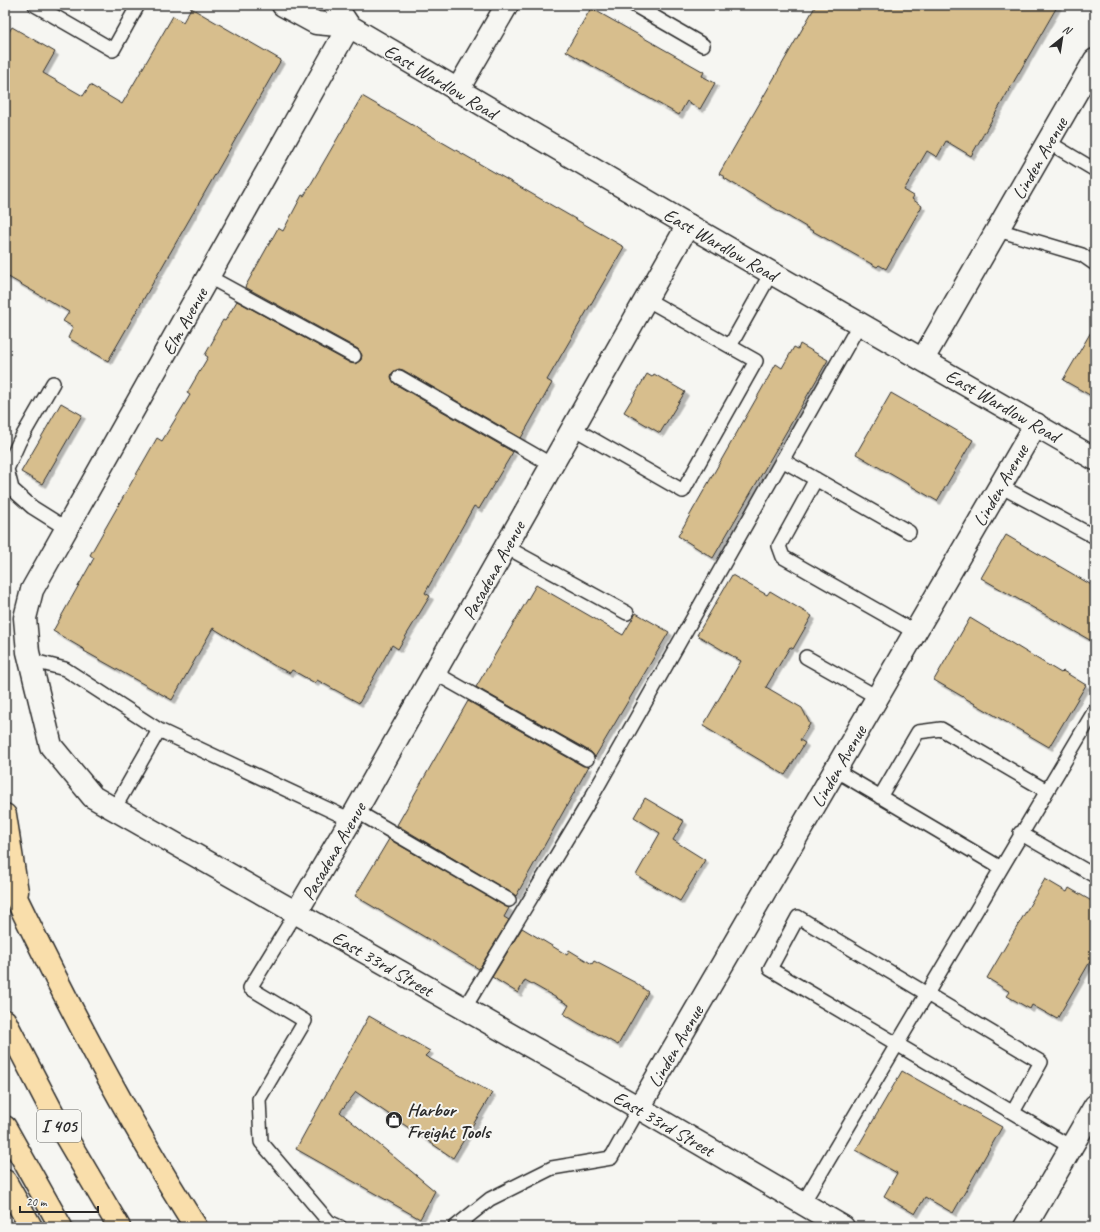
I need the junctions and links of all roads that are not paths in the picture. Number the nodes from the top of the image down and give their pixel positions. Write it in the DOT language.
graph roads {
  1 [pos="35,5"];
  2 [pos="138,5"];
  3 [pos="283,5"];
  4 [pos="334,5"];
  5 [pos="507,5"];
  6 [pos="634,5"];
  7 [pos="349,26"];
  8 [pos="703,45"];
  9 [pos="1095,60"];
  10 [pos="457,91"];
  11 [pos="1048,142"];
  12 [pos="1095,170"];
  13 [pos="688,225"];
  14 [pos="998,230"];
  15 [pos="1095,264"];
  16 [pos="771,273"];
  17 [pos="209,276"];
  18 [pos="646,299"];
  19 [pos="860,323"];
  20 [pos="730,346"];
  21 [pos="354,356"];
  22 [pos="923,359"];
  23 [pos="399,377"];
  24 [pos="53,382"];
  25 [pos="1036,424"];
  26 [pos="573,428"];
  27 [pos="1095,459"];
  28 [pos="782,460"];
  29 [pos="552,465"];
  30 [pos="816,479"];
  31 [pos="1000,486"];
  32 [pos="67,529"];
  33 [pos="909,532"];
  34 [pos="1095,537"];
  35 [pos="506,547"];
  36 [pos="627,613"];
  37 [pos="25,618"];
  38 [pos="915,632"];
  39 [pos="806,657"];
  40 [pos="30,660"];
  41 [pos="435,673"];
  42 [pos="877,697"];
  43 [pos="1095,710"];
  44 [pos="159,730"];
  45 [pos="587,759"];
  46 [pos="835,770"];
  47 [pos="1047,792"];
  48 [pos="880,797"];
  49 [pos="114,810"];
  50 [pos="5,815"];
  51 [pos="354,816"];
  52 [pos="1020,834"];
  53 [pos="1001,868"];
  54 [pos="5,875"];
  55 [pos="1095,876"];
  56 [pos="509,900"];
  57 [pos="20,905"];
  58 [pos="296,913"];
  59 [pos="927,994"];
  60 [pos="464,1009"];
  61 [pos="5,1021"];
  62 [pos="898,1043"];
  63 [pos="1095,1106"];
  64 [pos="639,1108"];
  65 [pos="1013,1112"];
  66 [pos="5,1127"];
  67 [pos="1071,1147"];
  68 [pos="5,1181"];
  69 [pos="803,1203"];
  70 [pos="31,1227"];
  71 [pos="61,1227"];
  72 [pos="119,1227"];
  73 [pos="196,1227"];
  74 [pos="340,1227"];
  75 [pos="455,1227"];
  76 [pos="843,1227"];
  77 [pos="1025,1227"];
  1 -- 2 [label="lane"];
  3 -- 7 [label="street, East Wardlow Road"];
  4 -- 7 [label="street, East Wardlow Road"];
  5 -- 10 [label="street"];
  6 -- 8 [label="lane"];
  7 -- 10 [label="street, East Wardlow Road"];
  7 -- 17 [label="street, Elm Avenue"];
  9 -- 11 [label="street, Linden Avenue"];
  10 -- 13 [label="street, East Wardlow Road"];
  11 -- 12 [label="lane"];
  11 -- 14 [label="street, Linden Avenue"];
  13 -- 16 [label="street, East Wardlow Road"];
  13 -- 18 [label="street, Pasadena Avenue"];
  14 -- 15 [label="lane"];
  14 -- 22 [label="street, Linden Avenue"];
  16 -- 19 [label="street, East Wardlow Road"];
  16 -- 20 [label="lane"];
  17 -- 21 [label="lane"];
  17 -- 32 [label="street, Elm Avenue"];
  18 -- 20 [label="lane"];
  18 -- 26 [label="street, Pasadena Avenue"];
  19 -- 22 [label="street, East Wardlow Road"];
  19 -- 28 [label="lane"];
  20 -- 26 [label="lane"];
  22 -- 25 [label="street, East Wardlow Road"];
  23 -- 29 [label="lane"];
  24 -- 32 [label="lane"];
  25 -- 27 [label="street, East Wardlow Road"];
  25 -- 31 [label="street, Linden Avenue"];
  26 -- 29 [label="street, Pasadena Avenue"];
  28 -- 30 [label="lane"];
  28 -- 60 [label="lane"];
  29 -- 35 [label="street, Pasadena Avenue"];
  30 -- 33 [label="lane"];
  30 -- 38 [label="lane"];
  31 -- 34 [label="lane"];
  31 -- 38 [label="street, Linden Avenue"];
  32 -- 37 [label="street, Elm Avenue"];
  35 -- 36 [label="lane"];
  35 -- 41 [label="street, Pasadena Avenue"];
  37 -- 40 [label="street, East 33rd Street"];
  38 -- 42 [label="street, Linden Avenue"];
  39 -- 42 [label="lane"];
  40 -- 44 [label="lane"];
  40 -- 49 [label="street, East 33rd Street"];
  41 -- 45 [label="lane"];
  41 -- 51 [label="street, Pasadena Avenue"];
  42 -- 46 [label="street, Linden Avenue"];
  43 -- 47 [label="lane"];
  44 -- 49 [label="lane"];
  44 -- 51 [label="lane"];
  46 -- 48 [label="lane"];
  46 -- 64 [label="street, Linden Avenue"];
  47 -- 48 [label="lane"];
  47 -- 52 [label="lane"];
  48 -- 53 [label="lane"];
  49 -- 58 [label="street, East 33rd Street"];
  50 -- 57 [label="highway"];
  51 -- 56 [label="lane"];
  51 -- 58 [label="street, Pasadena Avenue"];
  52 -- 53 [label="lane"];
  52 -- 55 [label="lane"];
  53 -- 59 [label="lane"];
  54 -- 57 [label="highway"];
  57 -- 73 [label="highway"];
  58 -- 60 [label="street, East 33rd Street"];
  58 -- 74 [label="lane"];
  59 -- 62 [label="lane"];
  59 -- 62 [label="lane"];
  59 -- 65 [label="lane"];
  60 -- 64 [label="street, East 33rd Street"];
  61 -- 72 [label="highway, I 405"];
  62 -- 65 [label="lane"];
  62 -- 69 [label="lane"];
  63 -- 67 [label="street"];
  64 -- 69 [label="street, East 33rd Street"];
  64 -- 75 [label="lane"];
  65 -- 67 [label="lane"];
  66 -- 71 [label="highway"];
  67 -- 77 [label="street"];
  68 -- 70 [label="highway"];
  69 -- 76 [label="street, East 33rd Street"];
}
